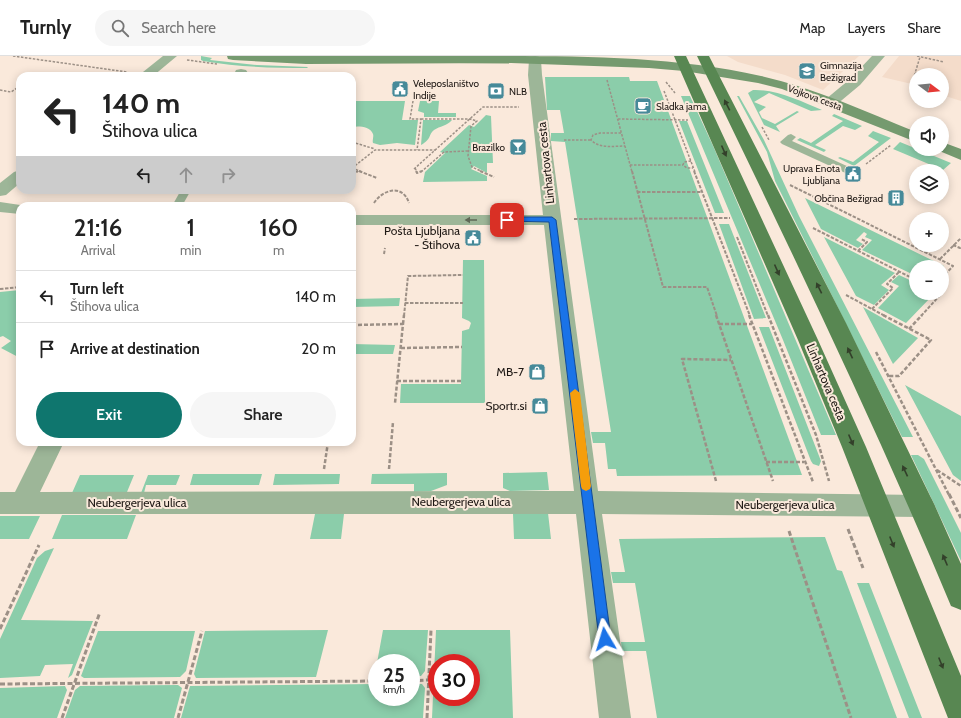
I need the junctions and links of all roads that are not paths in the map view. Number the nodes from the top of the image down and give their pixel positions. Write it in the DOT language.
graph roads {
  1 [pos="171,56"];
  2 [pos="233,56"];
  3 [pos="879,56"];
  4 [pos="535,60"];
  5 [pos="682,61"];
  6 [pos="706,63"];
  7 [pos="150,72"];
  8 [pos="831,102"];
  9 [pos="909,134"];
  10 [pos="791,137"];
  11 [pos="949,150"];
  12 [pos="961,155"];
  13 [pos="855,173"];
  14 [pos="16,178"];
  15 [pos="0,191"];
  16 [pos="0,207"];
  17 [pos="16,208"];
  18 [pos="562,219"];
  19 [pos="356,220"];
  20 [pos="49,446"];
  21 [pos="588,502"];
  22 [pos="11,503"];
  23 [pos="878,506"];
  24 [pos="922,506"];
  25 [pos="961,596"];
  26 [pos="961,714"];
  27 [pos="615,718"];
  1 -- 7 [label="street"];
  2 -- 4 [label="street, Vojkova cesta"];
  3 -- 8 [label="street"];
  4 -- 5 [label="street, Vojkova cesta"];
  4 -- 18 [label="street, Linhartova cesta"];
  5 -- 6 [label="street, Vojkova cesta"];
  5 -- 23 [label="main road, Linhartova cesta, one-way"];
  6 -- 8 [label="street, Vojkova cesta"];
  24 -- 6 [label="main road, one-way"];
  8 -- 9 [label="street, Vojkova cesta"];
  10 -- 13 [label="lane"];
  11 -- 12 [label="street"];
  14 -- 15 [label="street"];
  16 -- 17 [label="street"];
  18 -- 19 [label="street, one-way"];
  18 -- 21 [label="street, Linhartova cesta"];
  20 -- 22 [label="street"];
  21 -- 22 [label="street, Neubergerjeva ulica"];
  21 -- 23 [label="street, Neubergerjeva ulica"];
  21 -- 27 [label="street, Linhartova cesta"];
  23 -- 24 [label="street, Neubergerjeva ulica"];
  23 -- 26 [label="main road, Linhartova cesta, one-way"];
  25 -- 24 [label="main road, one-way"];
}
